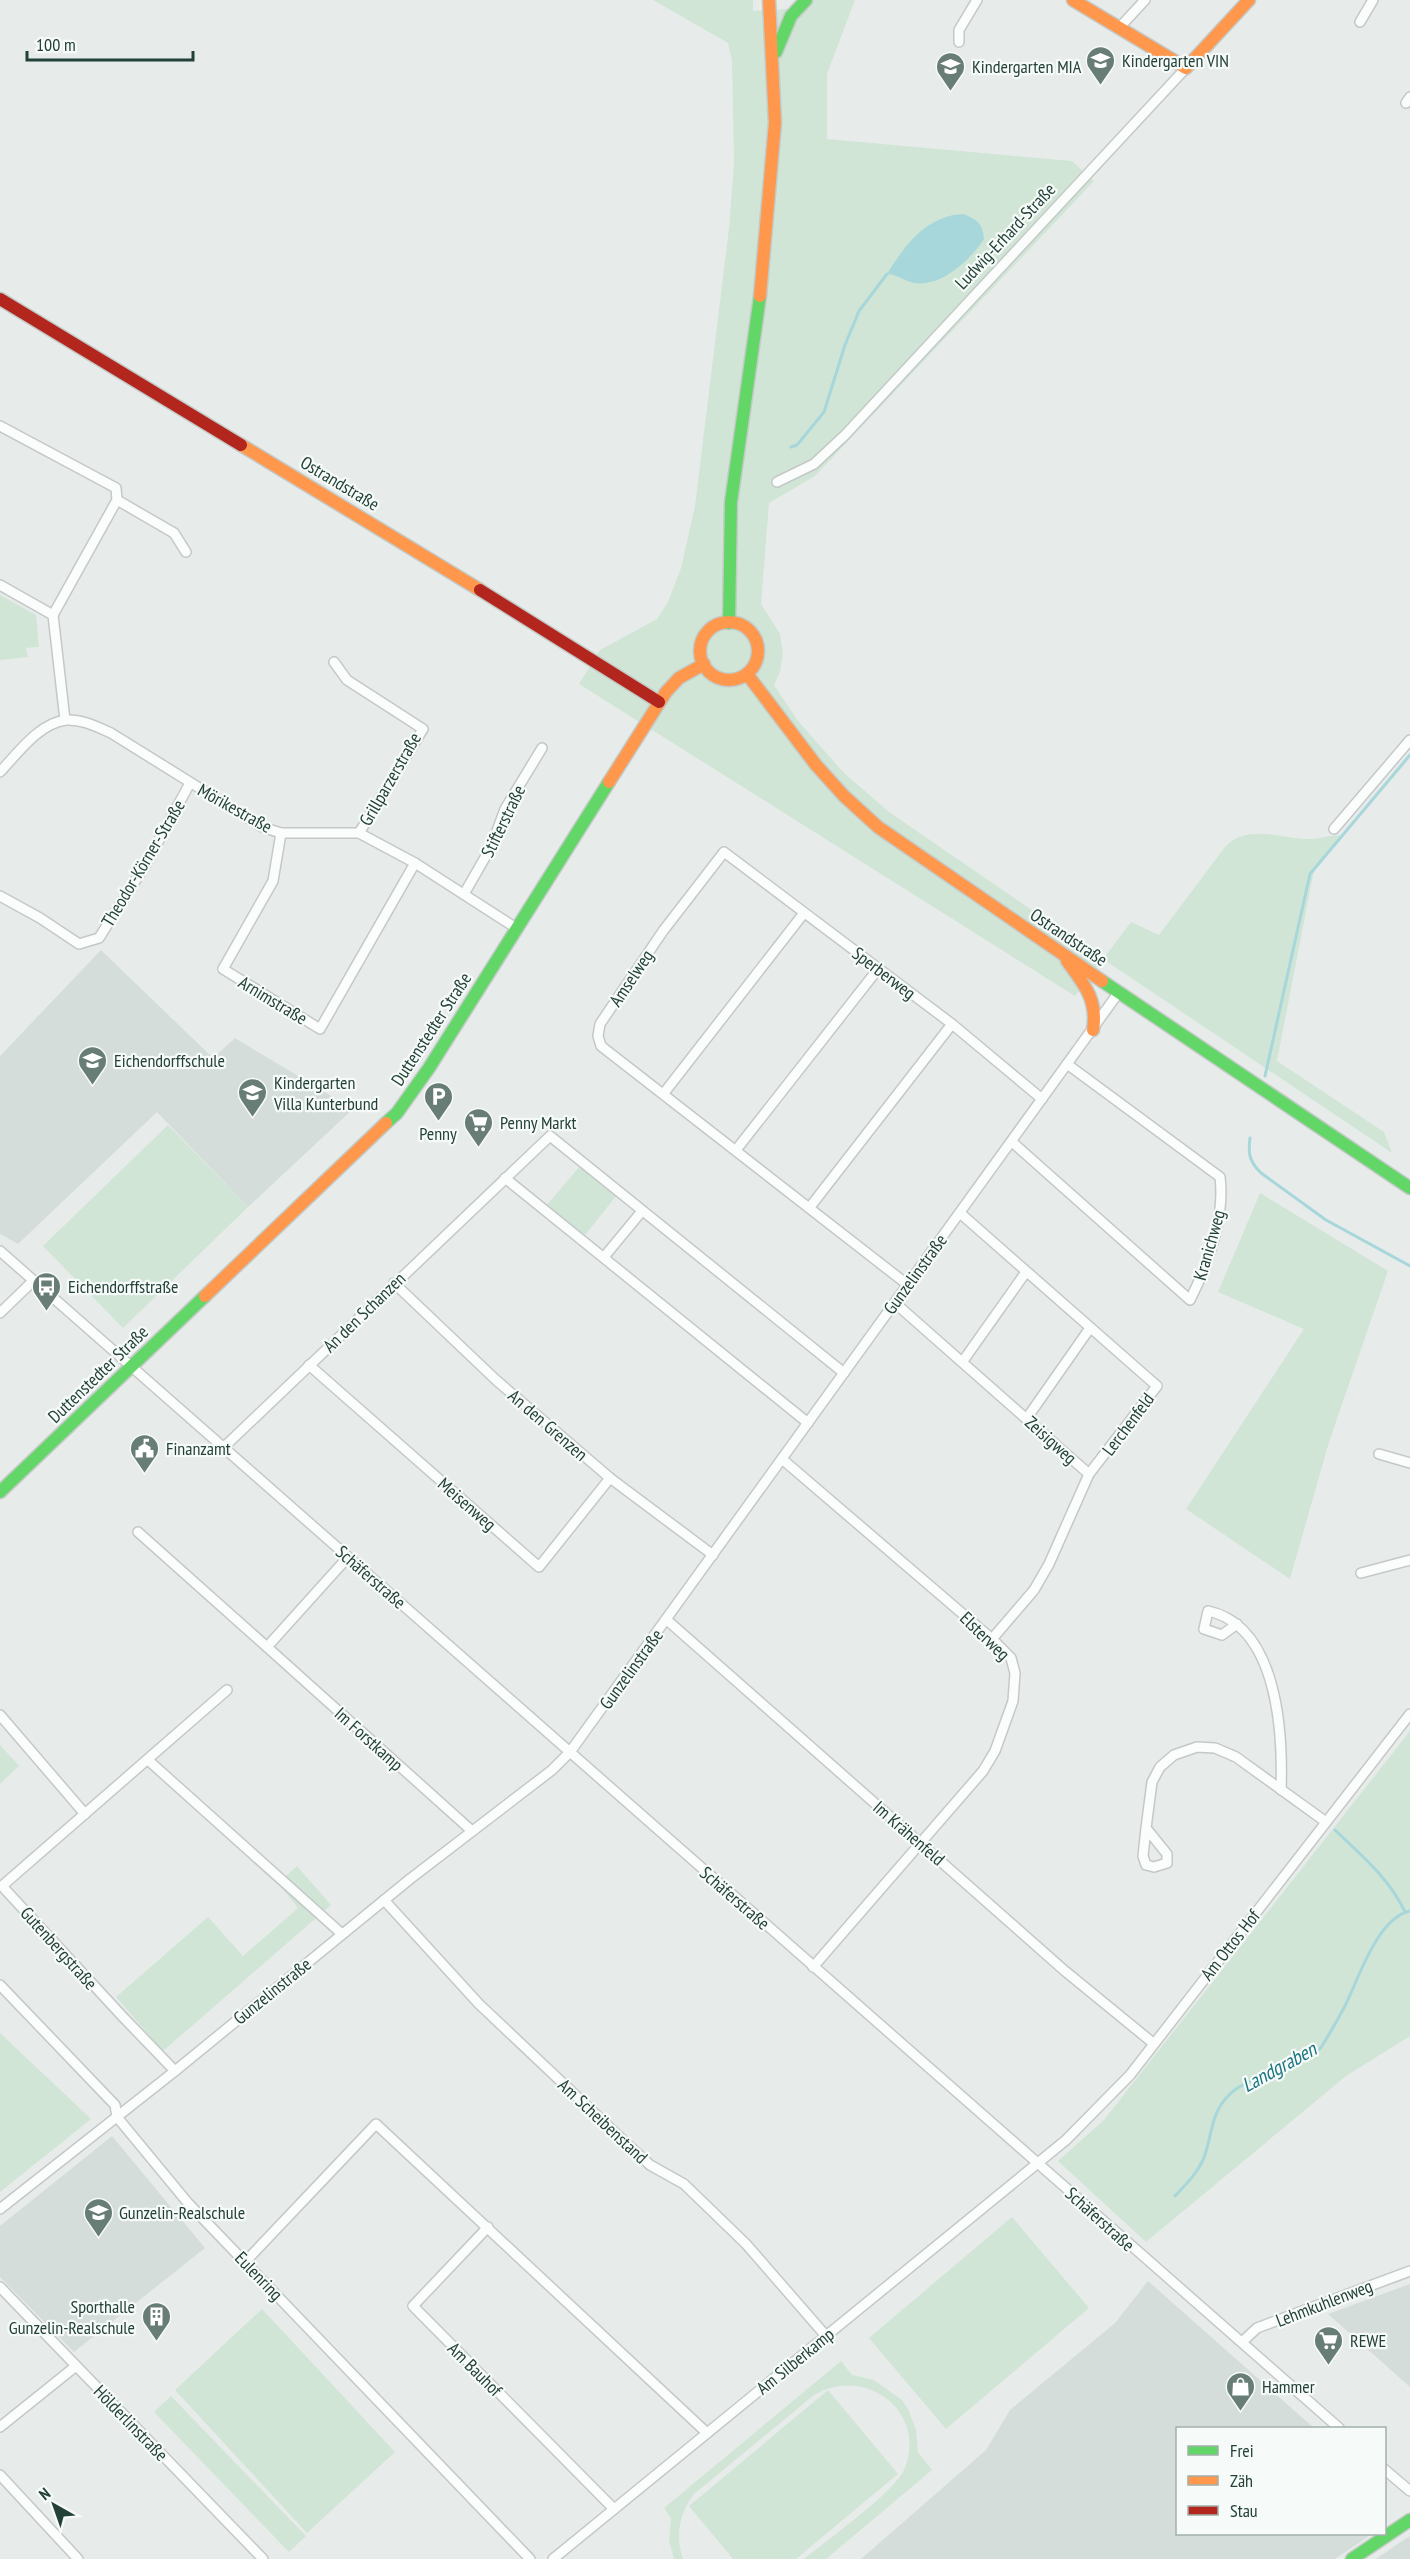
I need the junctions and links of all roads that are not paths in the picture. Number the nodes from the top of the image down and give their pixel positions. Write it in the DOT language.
graph roads {
  1 [pos="769,0"];
  2 [pos="806,0"];
  3 [pos="977,0"];
  4 [pos="1073,0"];
  5 [pos="1145,0"];
  6 [pos="1249,0"];
  7 [pos="1373,0"];
  8 [pos="1360,22"];
  9 [pos="1119,28"];
  10 [pos="959,42"];
  11 [pos="773,59"];
  12 [pos="1186,68"];
  13 [pos="0,298"];
  14 [pos="0,426"];
  15 [pos="777,482"];
  16 [pos="117,500"];
  17 [pos="186,552"];
  18 [pos="0,585"];
  19 [pos="53,615"];
  20 [pos="729,623"];
  21 [pos="334,662"];
  22 [pos="704,664"];
  23 [pos="747,674"];
  24 [pos="659,702"];
  25 [pos="65,720"];
  26 [pos="1410,740"];
  27 [pos="543,748"];
  28 [pos="0,772"];
  29 [pos="190,783"];
  30 [pos="1334,829"];
  31 [pos="281,833"];
  32 [pos="359,833"];
  33 [pos="724,852"];
  34 [pos="415,863"];
  35 [pos="464,894"];
  36 [pos="0,896"];
  37 [pos="804,913"];
  38 [pos="516,928"];
  39 [pos="1062,955"];
  40 [pos="878,969"];
  41 [pos="1119,992"];
  42 [pos="952,1024"];
  43 [pos="1093,1030"];
  44 [pos="1067,1065"];
  45 [pos="664,1093"];
  46 [pos="1042,1099"];
  47 [pos="1012,1142"];
  48 [pos="736,1150"];
  49 [pos="505,1178"];
  50 [pos="1410,1188"];
  51 [pos="810,1207"];
  52 [pos="642,1211"];
  53 [pos="960,1213"];
  54 [pos="0,1251"];
  55 [pos="604,1257"];
  56 [pos="1026,1272"];
  57 [pos="33,1281"];
  58 [pos="394,1283"];
  59 [pos="908,1284"];
  60 [pos="895,1303"];
  61 [pos="0,1312"];
  62 [pos="1090,1328"];
  63 [pos="963,1361"];
  64 [pos="309,1365"];
  65 [pos="132,1367"];
  66 [pos="844,1373"];
  67 [pos="1027,1418"];
  68 [pos="808,1423"];
  69 [pos="223,1448"];
  70 [pos="1378,1454"];
  71 [pos="782,1459"];
  72 [pos="1410,1462"];
  73 [pos="1089,1474"];
  74 [pos="610,1478"];
  75 [pos="0,1492"];
  76 [pos="138,1532"];
  77 [pos="713,1554"];
  78 [pos="348,1557"];
  79 [pos="1410,1560"];
  80 [pos="1361,1573"];
  81 [pos="667,1620"];
  82 [pos="1237,1624"];
  83 [pos="992,1639"];
  84 [pos="267,1647"];
  85 [pos="227,1690"];
  86 [pos="0,1714"];
  87 [pos="1410,1714"];
  88 [pos="570,1752"];
  89 [pos="148,1760"];
  90 [pos="1281,1790"];
  91 [pos="85,1814"];
  92 [pos="1326,1822"];
  93 [pos="1146,1828"];
  94 [pos="472,1831"];
  95 [pos="920,1844"];
  96 [pos="384,1900"];
  97 [pos="342,1934"];
  98 [pos="813,1967"];
  99 [pos="0,1985"];
  100 [pos="1153,2043"];
  101 [pos="175,2071"];
  102 [pos="117,2117"];
  103 [pos="1037,2163"];
  104 [pos="0,2209"];
  105 [pos="488,2227"];
  106 [pos="245,2262"];
  107 [pos="1410,2271"];
  108 [pos="0,2287"];
  109 [pos="826,2336"];
  110 [pos="1242,2343"];
  111 [pos="76,2366"];
  112 [pos="0,2427"];
  113 [pos="1338,2427"];
  114 [pos="707,2433"];
  115 [pos="1386,2471"];
  116 [pos="0,2475"];
  117 [pos="1410,2491"];
  118 [pos="614,2510"];
  119 [pos="1410,2520"];
  120 [pos="78,2559"];
  121 [pos="263,2559"];
  122 [pos="530,2559"];
  123 [pos="553,2559"];
  124 [pos="1352,2559"];
  1 -- 11 [label="street"];
  2 -- 11 [label="street"];
  3 -- 10 [label="street"];
  4 -- 9 [label="street"];
  5 -- 9 [label="street"];
  6 -- 12 [label="street, Ludwig-Erhard-Straße"];
  7 -- 8 [label="street"];
  9 -- 12 [label="street"];
  11 -- 20 [label="street"];
  12 -- 15 [label="street, Ludwig-Erhard-Straße"];
  13 -- 24 [label="street, Ostrandstraße"];
  14 -- 16 [label="street"];
  16 -- 17 [label="street"];
  16 -- 19 [label="street"];
  18 -- 19 [label="street"];
  19 -- 25 [label="street"];
  20 -- 22 [label="street"];
  20 -- 23 [label="street"];
  21 -- 32 [label="street, Grillparzerstraße"];
  22 -- 23 [label="street"];
  22 -- 24 [label="street, Duttenstedter Straße"];
  23 -- 39 [label="street, Ostrandstraße"];
  24 -- 38 [label="street, Duttenstedter Straße"];
  25 -- 28 [label="street"];
  25 -- 29 [label="street, Mörikestraße"];
  26 -- 30 [label="street"];
  27 -- 35 [label="street, Stifterstraße"];
  29 -- 31 [label="street, Mörikestraße"];
  29 -- 36 [label="street, Theodor-Körner-Straße"];
  31 -- 32 [label="street, Mörikestraße"];
  31 -- 34 [label="street, Arnimstraße"];
  32 -- 34 [label="street, Mörikestraße"];
  33 -- 37 [label="street, Sperberweg"];
  33 -- 45 [label="street, Amselweg"];
  34 -- 35 [label="street, Mörikestraße"];
  35 -- 38 [label="street, Mörikestraße"];
  37 -- 40 [label="street, Sperberweg"];
  37 -- 45 [label="street"];
  38 -- 65 [label="street, Duttenstedter Straße"];
  39 -- 41 [label="street, Ostrandstraße"];
  39 -- 43 [label="street"];
  40 -- 42 [label="street, Sperberweg"];
  40 -- 48 [label="street"];
  41 -- 43 [label="street, Gunzelinstraße"];
  41 -- 50 [label="street, Ostrandstraße"];
  42 -- 46 [label="street, Sperberweg"];
  42 -- 51 [label="street"];
  43 -- 44 [label="street, Gunzelinstraße"];
  44 -- 46 [label="street, Gunzelinstraße"];
  44 -- 47 [label="street, Kranichweg"];
  45 -- 48 [label="street, Amselweg"];
  46 -- 47 [label="street, Gunzelinstraße"];
  47 -- 53 [label="street, Gunzelinstraße"];
  48 -- 51 [label="street, Amselweg"];
  49 -- 52 [label="street, An den Schanzen"];
  49 -- 55 [label="street"];
  49 -- 58 [label="street, An den Schanzen"];
  51 -- 59 [label="street, Amselweg"];
  52 -- 55 [label="street"];
  52 -- 66 [label="street, An den Schanzen"];
  53 -- 56 [label="street, Lerchenfeld"];
  53 -- 59 [label="street, Gunzelinstraße"];
  54 -- 57 [label="street"];
  55 -- 68 [label="street"];
  56 -- 62 [label="street, Lerchenfeld"];
  56 -- 63 [label="street"];
  57 -- 61 [label="street"];
  57 -- 65 [label="street"];
  58 -- 64 [label="street, An den Schanzen"];
  58 -- 74 [label="street, An den Grenzen"];
  59 -- 60 [label="street, Gunzelinstraße"];
  60 -- 63 [label="street, Zeisigweg"];
  60 -- 66 [label="street, Gunzelinstraße"];
  62 -- 67 [label="street"];
  62 -- 73 [label="street, Lerchenfeld"];
  63 -- 67 [label="street, Zeisigweg"];
  64 -- 69 [label="street, An den Schanzen"];
  64 -- 74 [label="street, Meisenweg"];
  65 -- 69 [label="street, Schäferstraße"];
  65 -- 75 [label="street, Duttenstedter Straße"];
  66 -- 68 [label="street, Gunzelinstraße"];
  67 -- 73 [label="street, Zeisigweg"];
  68 -- 71 [label="street, Gunzelinstraße"];
  69 -- 78 [label="street, Schäferstraße"];
  70 -- 72 [label="street"];
  71 -- 77 [label="street, Gunzelinstraße"];
  71 -- 83 [label="street, Elsterweg"];
  73 -- 83 [label="street, Zeisigweg"];
  74 -- 77 [label="street, An den Grenzen"];
  76 -- 84 [label="street, Im Forstkamp"];
  77 -- 81 [label="street, Gunzelinstraße"];
  78 -- 84 [label="street"];
  78 -- 88 [label="street, Schäferstraße"];
  79 -- 80 [label="street"];
  81 -- 88 [label="street, Gunzelinstraße"];
  81 -- 95 [label="street, Im Krähenfeld"];
  82 -- 90 [label="street"];
  83 -- 95 [label="street, Elsterweg"];
  84 -- 94 [label="street, Im Forstkamp"];
  85 -- 89 [label="street, Gutenbergstraße"];
  86 -- 91 [label="street"];
  87 -- 92 [label="street, Am Ottos Hof"];
  88 -- 94 [label="street, Gunzelinstraße"];
  88 -- 98 [label="street, Schäferstraße"];
  89 -- 91 [label="street, Gutenbergstraße"];
  89 -- 97 [label="street"];
  90 -- 92 [label="street"];
  90 -- 93 [label="street"];
  91 -- 101 [label="street, Gutenbergstraße"];
  92 -- 100 [label="street, Am Ottos Hof"];
  94 -- 96 [label="street, Gunzelinstraße"];
  95 -- 98 [label="street, Elsterweg"];
  95 -- 100 [label="street, Im Krähenfeld"];
  96 -- 97 [label="street, Gunzelinstraße"];
  96 -- 109 [label="street, Am Scheibenstand"];
  97 -- 101 [label="street, Gunzelinstraße"];
  98 -- 103 [label="street, Schäferstraße"];
  99 -- 102 [label="street, Eulenring"];
  100 -- 103 [label="street, Am Ottos Hof"];
  101 -- 102 [label="street, Gunzelinstraße"];
  102 -- 104 [label="street, Gunzelinstraße"];
  102 -- 106 [label="street, Eulenring"];
  103 -- 109 [label="street, Am Silberkamp"];
  103 -- 110 [label="street, Schäferstraße"];
  105 -- 106 [label="street"];
  105 -- 114 [label="street"];
  105 -- 118 [label="street, Am Bauhof"];
  106 -- 122 [label="street, Eulenring"];
  107 -- 110 [label="street, Lehmkuhlenweg"];
  108 -- 111 [label="street, Hölderlinstraße"];
  109 -- 114 [label="street, Am Silberkamp"];
  110 -- 113 [label="street, Schäferstraße"];
  111 -- 112 [label="street"];
  111 -- 121 [label="street, Hölderlinstraße"];
  114 -- 118 [label="street, Am Silberkamp"];
  115 -- 117 [label="street"];
  116 -- 120 [label="street"];
  118 -- 123 [label="street, Am Silberkamp"];
  119 -- 124 [label="street"];
}
